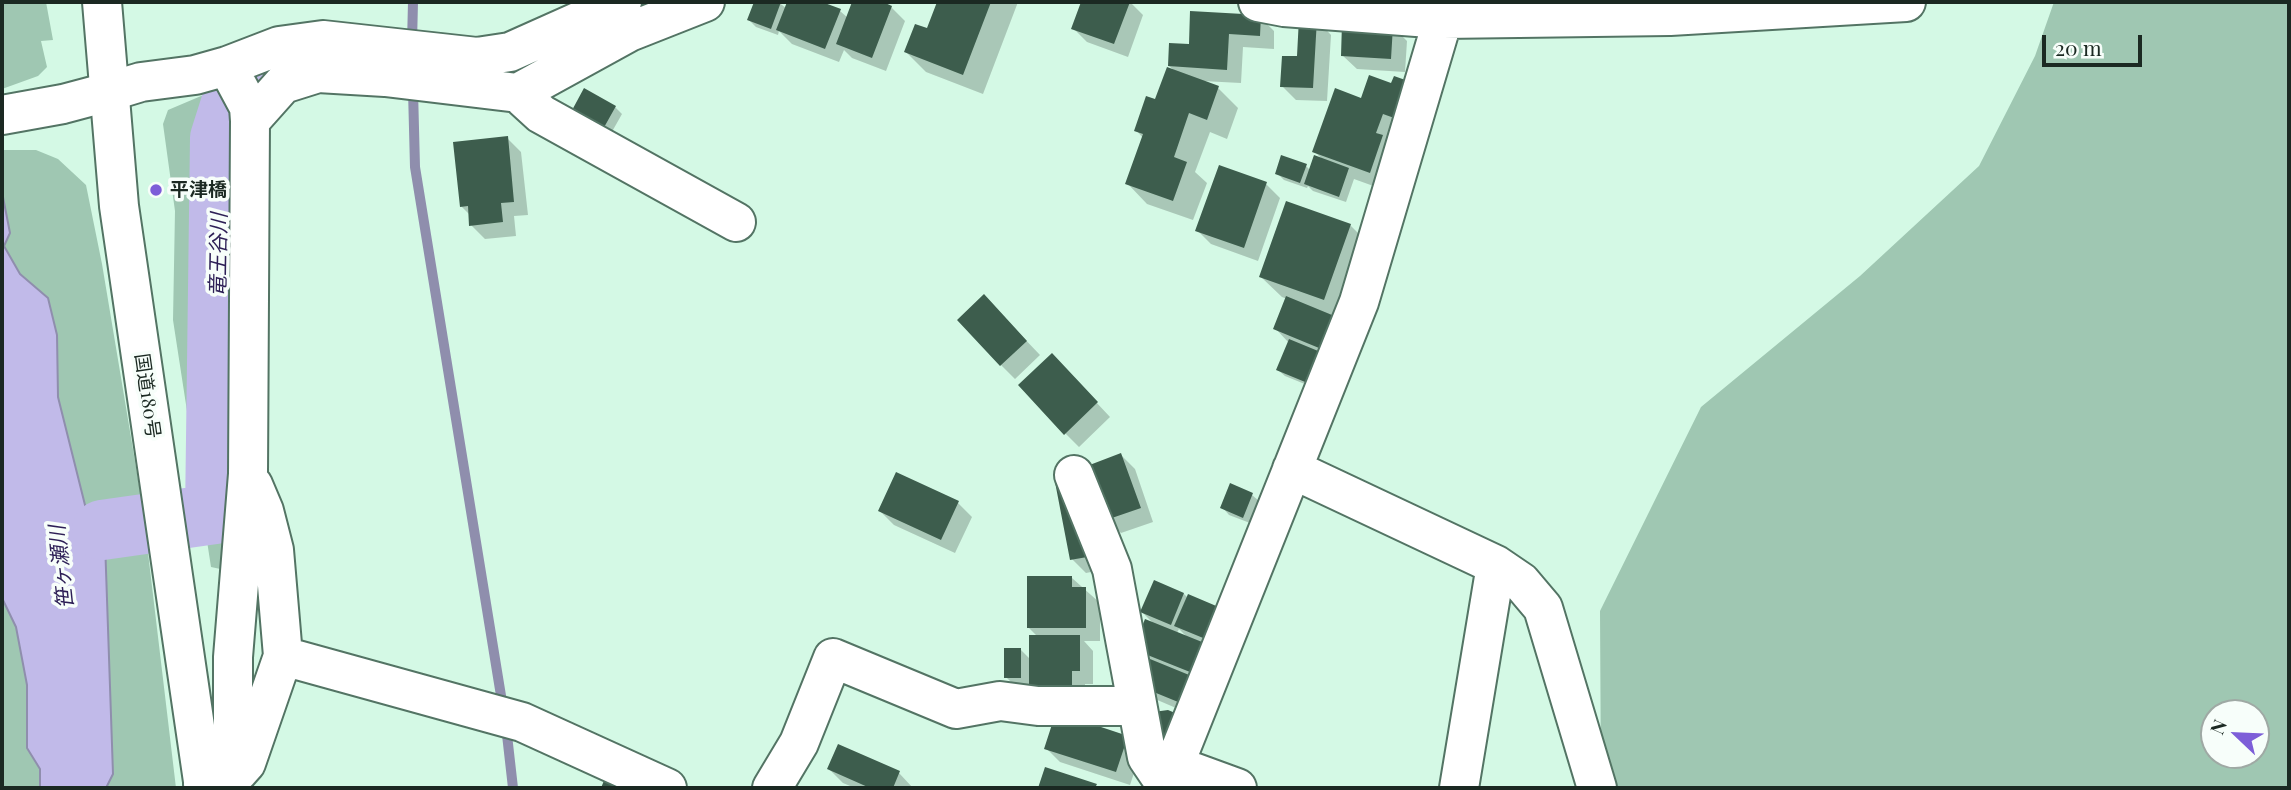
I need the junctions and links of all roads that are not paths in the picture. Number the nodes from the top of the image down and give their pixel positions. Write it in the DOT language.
graph roads {
  1 [pos="102,2"];
  2 [pos="622,2"];
  3 [pos="705,2"];
  4 [pos="1258,2"];
  5 [pos="1906,2"];
  6 [pos="1445,11"];
  7 [pos="386,63"];
  8 [pos="435,67"];
  9 [pos="108,92"];
  10 [pos="240,92"];
  11 [pos="518,93"];
  12 [pos="16,112"];
  13 [pos="736,222"];
  14 [pos="1293,469"];
  15 [pos="248,474"];
  16 [pos="1074,475"];
  17 [pos="1496,565"];
  18 [pos="283,656"];
  19 [pos="1136,706"];
  20 [pos="1168,779"];
  21 [pos="212,784"];
  22 [pos="667,788"];
  23 [pos="772,788"];
  24 [pos="1237,788"];
  25 [pos="1459,788"];
  26 [pos="1597,788"];
  1 -- 9 [label="main road, 国道180号"];
  2 -- 8 [label="main road"];
  3 -- 11 [label="main road"];
  4 -- 6 [label="main road"];
  5 -- 6 [label="main road"];
  6 -- 14 [label="main road"];
  7 -- 8 [label="main road"];
  7 -- 10 [label="main road"];
  7 -- 10 [label="main road"];
  8 -- 11 [label="main road"];
  9 -- 10 [label="main road"];
  9 -- 12 [label="main road"];
  9 -- 21 [label="main road, 国道180号"];
  10 -- 15 [label="main road"];
  11 -- 13 [label="main road"];
  14 -- 17 [label="main road"];
  14 -- 20 [label="main road"];
  15 -- 18 [label="main road"];
  15 -- 21 [label="main road"];
  16 -- 19 [label="main road"];
  17 -- 25 [label="main road"];
  17 -- 26 [label="main road"];
  18 -- 21 [label="main road"];
  18 -- 22 [label="main road"];
  19 -- 20 [label="main road"];
  19 -- 23 [label="main road"];
  20 -- 24 [label="main road"];
}
